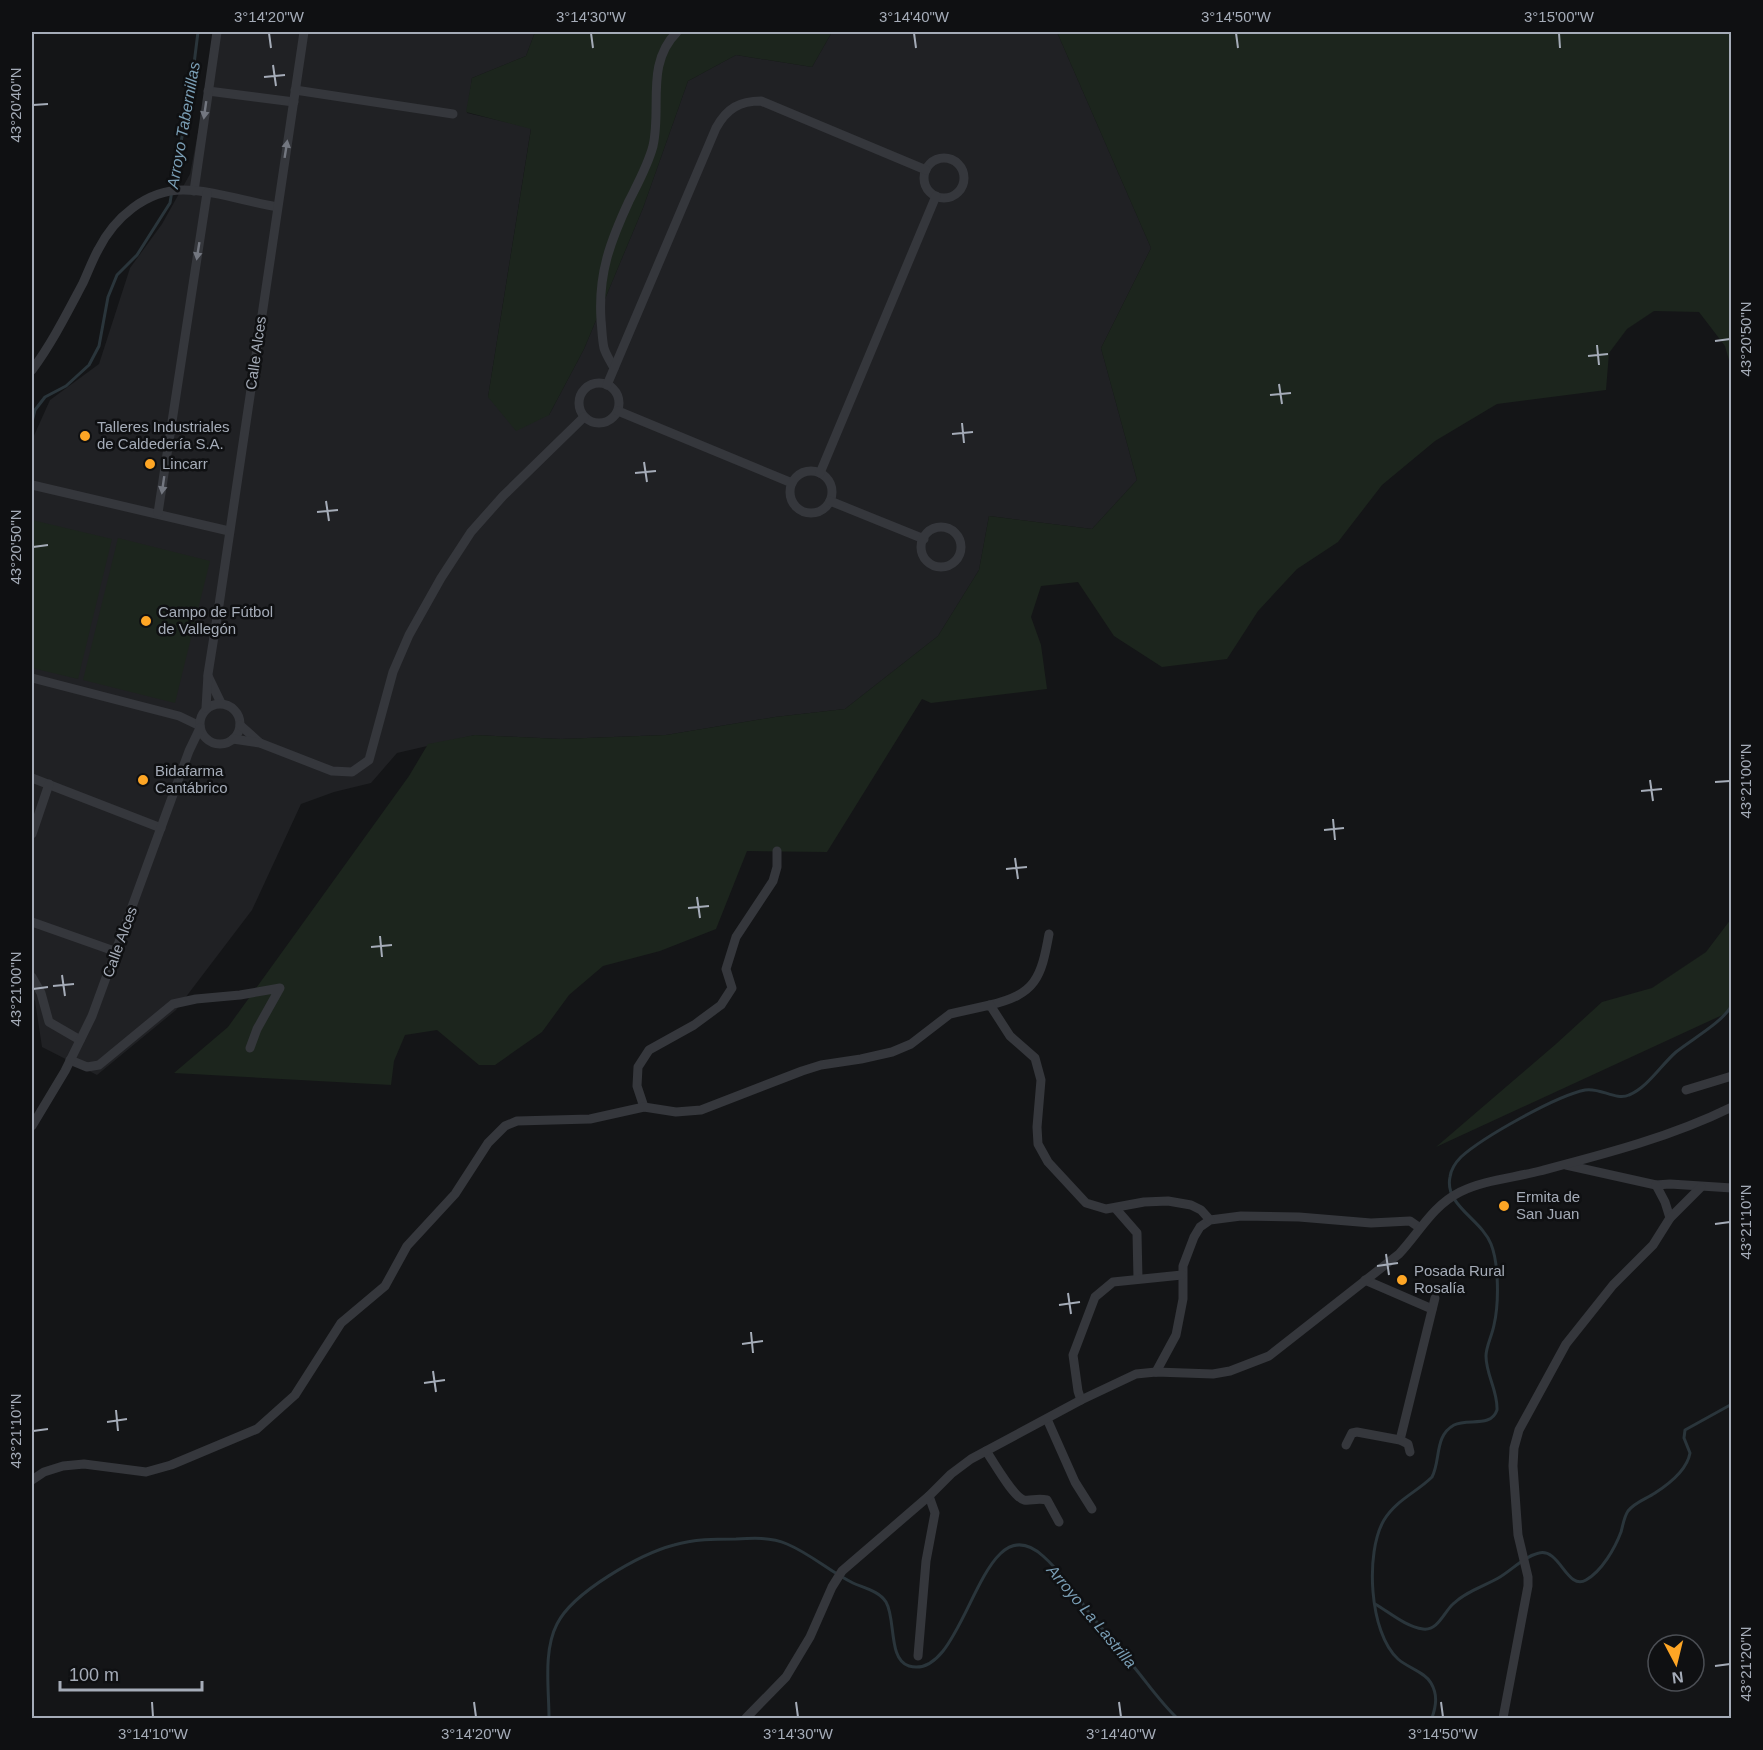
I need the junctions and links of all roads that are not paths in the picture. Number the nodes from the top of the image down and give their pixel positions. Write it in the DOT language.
graph roads {
  1 [pos="217,32"];
  2 [pos="304,32"];
  3 [pos="677,32"];
  4 [pos="295,90"];
  5 [pos="208,91"];
  6 [pos="294,102"];
  7 [pos="453,114"];
  8 [pos="926,170"];
  9 [pos="194,191"];
  10 [pos="207,193"];
  11 [pos="936,196"];
  12 [pos="278,207"];
  13 [pos="614,368"];
  14 [pos="32,370"];
  15 [pos="608,385"];
  16 [pos="618,411"];
  17 [pos="584,417"];
  18 [pos="820,473"];
  19 [pos="792,483"];
  20 [pos="32,485"];
  21 [pos="830,501"];
  22 [pos="158,513"];
  23 [pos="229,531"];
  24 [pos="924,539"];
  25 [pos="208,674"];
  26 [pos="32,678"];
  27 [pos="221,703"];
  28 [pos="206,708"];
  29 [pos="200,724"];
  30 [pos="240,725"];
  31 [pos="233,739"];
  32 [pos="208,741"];
  33 [pos="260,743"];
  34 [pos="189,751"];
  35 [pos="32,778"];
  36 [pos="49,784"];
  37 [pos="161,828"];
  38 [pos="32,834"];
  39 [pos="777,851"];
  40 [pos="32,922"];
  41 [pos="1049,934"];
  42 [pos="117,952"];
  43 [pos="32,977"];
  44 [pos="990,1005"];
  45 [pos="80,1040"];
  46 [pos="250,1048"];
  47 [pos="70,1060"];
  48 [pos="1731,1076"];
  49 [pos="1686,1090"];
  50 [pos="644,1107"];
  51 [pos="1731,1107"];
  52 [pos="32,1126"];
  53 [pos="1563,1164"];
  54 [pos="1656,1185"];
  55 [pos="1701,1187"];
  56 [pos="1731,1188"];
  57 [pos="1116,1209"];
  58 [pos="1670,1218"];
  59 [pos="1210,1220"];
  60 [pos="1420,1228"];
  61 [pos="1182,1275"];
  62 [pos="1138,1279"];
  63 [pos="1365,1280"];
  64 [pos="1435,1299"];
  65 [pos="1432,1309"];
  66 [pos="1156,1372"];
  67 [pos="1081,1400"];
  68 [pos="1047,1419"];
  69 [pos="1400,1440"];
  70 [pos="1346,1445"];
  71 [pos="986,1451"];
  72 [pos="1410,1452"];
  73 [pos="32,1480"];
  74 [pos="929,1496"];
  75 [pos="1092,1509"];
  76 [pos="1059,1522"];
  77 [pos="918,1656"];
  78 [pos="746,1719"];
  79 [pos="1503,1719"];
  1 -- 5 [label="street"];
  2 -- 4 [label="street, Calle Alces"];
  3 -- 13 [label="street"];
  4 -- 6 [label="street, Calle Alces"];
  4 -- 7 [label="street"];
  5 -- 6 [label="street"];
  5 -- 9 [label="street, one-way"];
  12 -- 6 [label="street, Calle Alces, one-way"];
  8 -- 11 [label="street"];
  8 -- 11 [label="street"];
  8 -- 13 [label="street"];
  9 -- 10 [label="street"];
  9 -- 14 [label="street"];
  10 -- 12 [label="street"];
  10 -- 22 [label="street, one-way"];
  11 -- 18 [label="street"];
  12 -- 23 [label="street, Calle Alces"];
  13 -- 15 [label="street"];
  15 -- 16 [label="street"];
  15 -- 17 [label="street"];
  16 -- 17 [label="street"];
  16 -- 19 [label="street"];
  17 -- 33 [label="street"];
  18 -- 19 [label="street"];
  18 -- 21 [label="street"];
  19 -- 21 [label="street"];
  20 -- 22 [label="street"];
  21 -- 24 [label="street"];
  22 -- 23 [label="street"];
  23 -- 25 [label="street, Calle Alces"];
  24 -- 24 [label="street"];
  25 -- 27 [label="street"];
  25 -- 28 [label="street, Calle Alces"];
  26 -- 29 [label="street"];
  27 -- 28 [label="street"];
  27 -- 30 [label="street"];
  28 -- 29 [label="street"];
  29 -- 32 [label="street"];
  29 -- 34 [label="street, Calle Alces"];
  30 -- 31 [label="street"];
  30 -- 33 [label="street"];
  31 -- 32 [label="street"];
  31 -- 33 [label="street"];
  32 -- 34 [label="street"];
  34 -- 37 [label="street, Calle Alces"];
  35 -- 36 [label="street"];
  36 -- 37 [label="street"];
  36 -- 38 [label="street"];
  37 -- 42 [label="street, Calle Alces"];
  39 -- 50 [label="street"];
  40 -- 42 [label="street"];
  41 -- 44 [label="street"];
  42 -- 45 [label="street, Calle Alces"];
  43 -- 45 [label="street"];
  44 -- 50 [label="street"];
  44 -- 57 [label="street"];
  45 -- 47 [label="street, Calle Alces"];
  46 -- 47 [label="street"];
  47 -- 52 [label="street, Calle Alces"];
  48 -- 49 [label="street"];
  50 -- 73 [label="street"];
  51 -- 53 [label="street"];
  53 -- 54 [label="street"];
  53 -- 60 [label="street"];
  54 -- 55 [label="street"];
  54 -- 58 [label="street"];
  55 -- 56 [label="street"];
  55 -- 58 [label="street"];
  57 -- 59 [label="street"];
  57 -- 62 [label="street"];
  58 -- 79 [label="street"];
  59 -- 60 [label="street"];
  59 -- 61 [label="street"];
  60 -- 63 [label="street"];
  61 -- 62 [label="street"];
  61 -- 66 [label="street"];
  62 -- 67 [label="street"];
  63 -- 65 [label="street"];
  63 -- 66 [label="street"];
  64 -- 65 [label="street"];
  65 -- 69 [label="street"];
  66 -- 67 [label="street"];
  67 -- 68 [label="street"];
  68 -- 71 [label="street"];
  68 -- 75 [label="street"];
  69 -- 70 [label="street"];
  69 -- 72 [label="street"];
  71 -- 74 [label="street"];
  71 -- 76 [label="street"];
  74 -- 77 [label="street"];
  74 -- 78 [label="street"];
}
